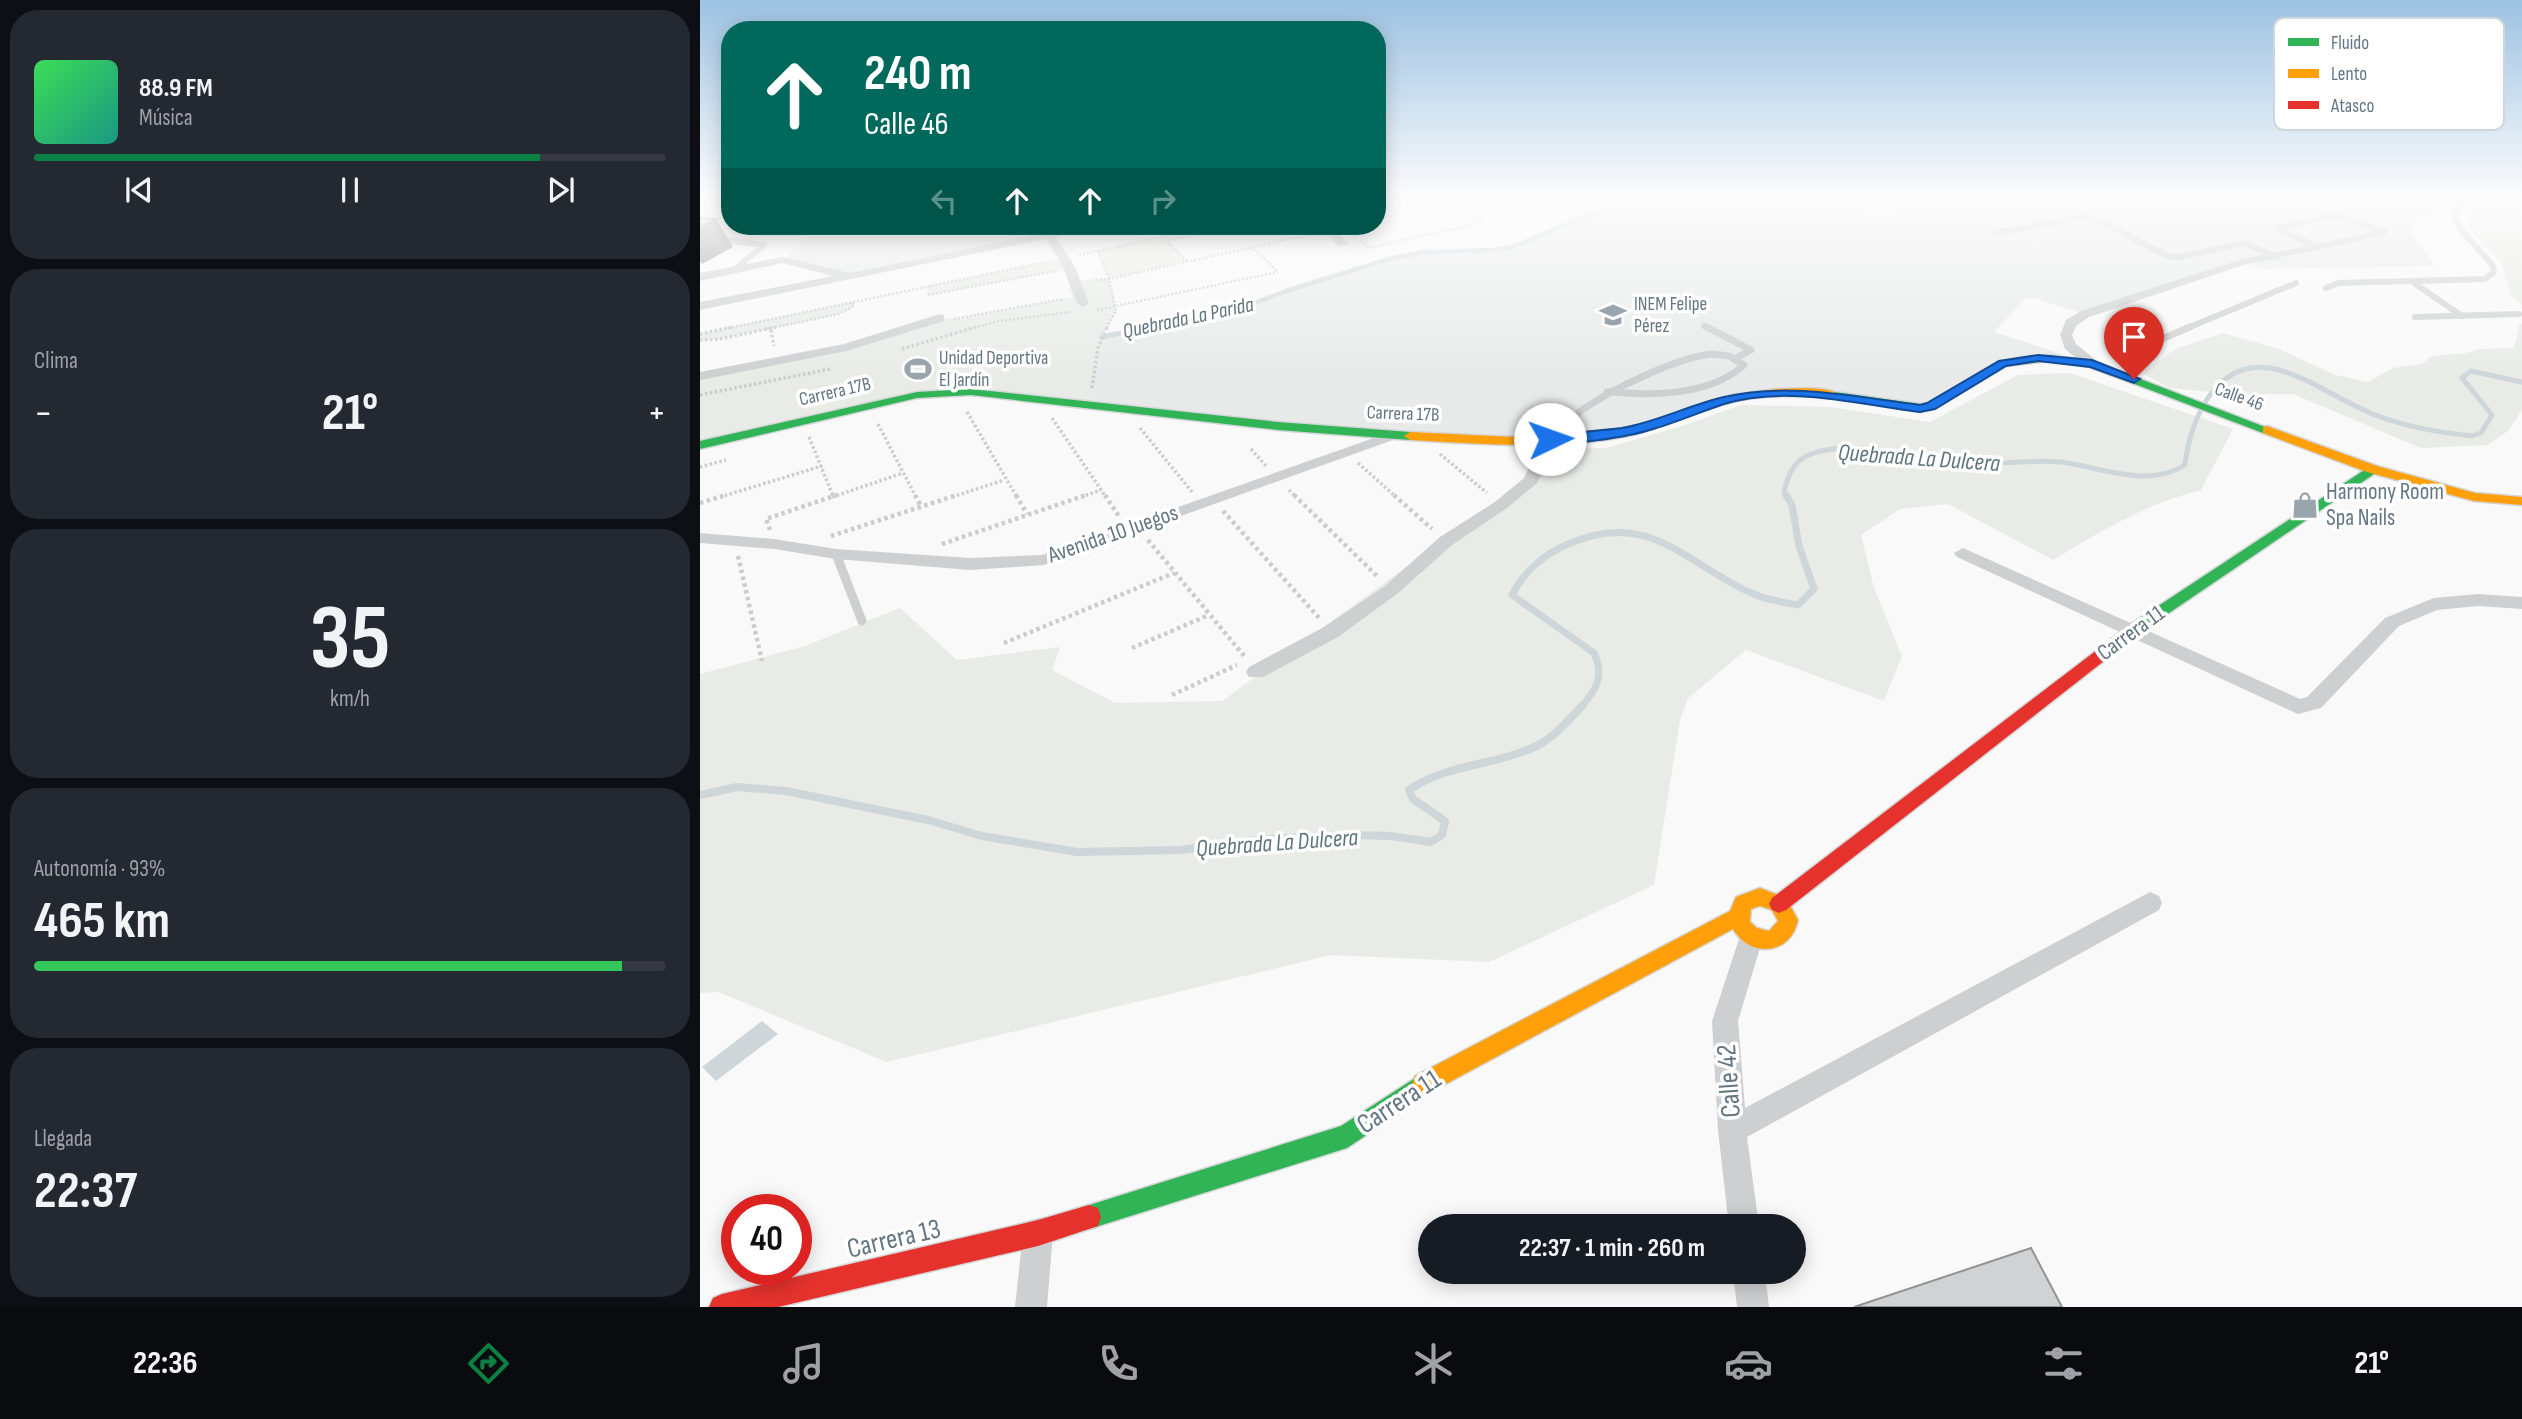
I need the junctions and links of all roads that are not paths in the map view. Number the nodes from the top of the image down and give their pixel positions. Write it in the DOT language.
graph roads {
  1 [pos="752,256"];
  2 [pos="947,256"];
  3 [pos="1062,256"];
  4 [pos="2282,256"];
  5 [pos="2485,256"];
  6 [pos="2277,257"];
  7 [pos="2242,262"];
  8 [pos="734,270"];
  9 [pos="700,277"];
  10 [pos="850,277"];
  11 [pos="2414,282"];
  12 [pos="2296,283"];
  13 [pos="2326,288"];
  14 [pos="1081,305"];
  15 [pos="700,306"];
  16 [pos="2519,314"];
  17 [pos="2462,316"];
  18 [pos="2415,317"];
  19 [pos="933,320"];
  20 [pos="1704,326"];
  21 [pos="1736,358"];
  22 [pos="2092,364"];
  23 [pos="700,376"];
  24 [pos="2134,379"];
  25 [pos="1607,391"];
  26 [pos="1388,437"];
  27 [pos="1550,439"];
  28 [pos="700,445"];
  29 [pos="2372,469"];
  30 [pos="2522,501"];
  31 [pos="700,538"];
  32 [pos="1963,553"];
  33 [pos="836,554"];
  34 [pos="2522,603"];
  35 [pos="862,621"];
  36 [pos="2133,630"];
  37 [pos="1256,672"];
  38 [pos="2150,903"];
  39 [pos="1779,904"];
  40 [pos="1744,928"];
  41 [pos="1732,1130"];
  42 [pos="1742,1214"];
  43 [pos="1038,1233"];
  44 [pos="1750,1284"];
  45 [pos="722,1307"];
  46 [pos="1031,1307"];
  47 [pos="1753,1307"];
  1 -- 8 [label="lane"];
  2 -- 10 [label="street"];
  3 -- 14 [label="street"];
  4 -- 6 [label="lane"];
  5 -- 11 [label="lane"];
  6 -- 7 [label="lane"];
  7 -- 22 [label="street"];
  8 -- 9 [label="street"];
  8 -- 10 [label="street"];
  10 -- 15 [label="street"];
  11 -- 13 [label="lane"];
  11 -- 17 [label="lane"];
  12 -- 24 [label="lane"];
  16 -- 17 [label="lane"];
  17 -- 18 [label="lane"];
  19 -- 23 [label="street"];
  20 -- 21 [label="lane"];
  21 -- 25 [label="lane"];
  21 -- 25 [label="lane"];
  22 -- 24 [label="street, Calle 46"];
  22 -- 27 [label="street, Carrera 17B"];
  24 -- 29 [label="street, Calle 46"];
  25 -- 27 [label="lane"];
  26 -- 27 [label="street, Carrera 17B"];
  26 -- 28 [label="street, Carrera 17B"];
  26 -- 33 [label="street, Avenida 10 Juegos"];
  27 -- 37 [label="street"];
  29 -- 30 [label="street"];
  29 -- 36 [label="street, Carrera 11"];
  31 -- 33 [label="street, Avenida 10 Juegos"];
  32 -- 36 [label="street"];
  33 -- 35 [label="lane"];
  34 -- 36 [label="street"];
  36 -- 39 [label="street, Carrera 11"];
  38 -- 41 [label="street"];
  39 -- 40 [label="street"];
  39 -- 40 [label="street"];
  40 -- 41 [label="street, Calle 42"];
  40 -- 43 [label="street, Carrera 11"];
  41 -- 42 [label="street, Calle 42"];
  43 -- 45 [label="street, Carrera 13"];
  43 -- 46 [label="street"];
  44 -- 47 [label="street"];
}
